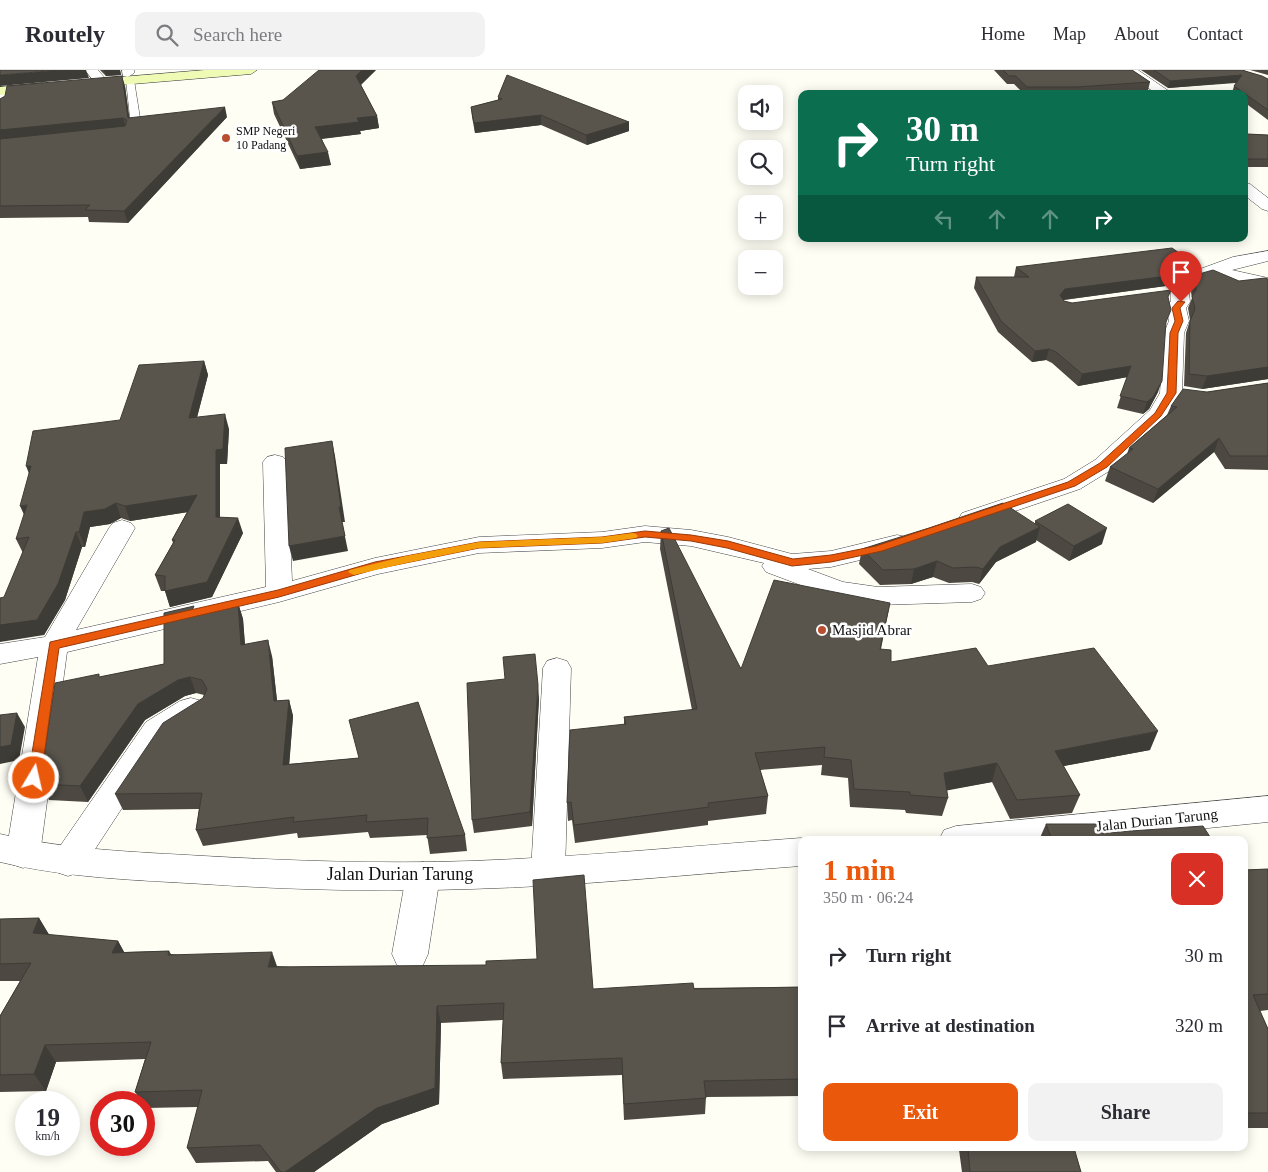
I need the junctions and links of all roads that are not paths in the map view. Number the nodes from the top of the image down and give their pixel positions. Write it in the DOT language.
graph roads {
  1 [pos="168,70"];
  2 [pos="251,70"];
  3 [pos="1129,70"];
  4 [pos="94,73"];
  5 [pos="128,75"];
  6 [pos="52,84"];
  7 [pos="1,89"];
  8 [pos="1160,90"];
  9 [pos="0,106"];
  10 [pos="135,118"];
  11 [pos="1248,190"];
  12 [pos="1268,206"];
  13 [pos="1268,256"];
  14 [pos="1214,271"];
  15 [pos="1268,284"];
  16 [pos="275,462"];
  17 [pos="949,526"];
  18 [pos="122,528"];
  19 [pos="914,537"];
  20 [pos="728,545"];
  21 [pos="279,593"];
  22 [pos="972,593"];
  23 [pos="54,645"];
  24 [pos="0,654"];
  25 [pos="557,668"];
  26 [pos="196,706"];
  27 [pos="1268,809"];
  28 [pos="996,836"];
  29 [pos="12,851"];
  30 [pos="798,852"];
  31 [pos="68,862"];
  32 [pos="548,871"];
  33 [pos="423,876"];
  34 [pos="410,954"];
  1 -- 5 [label="main road"];
  2 -- 5 [label="main road"];
  3 -- 8 [label="street"];
  4 -- 5 [label="main road"];
  4 -- 5 [label="main road"];
  5 -- 10 [label="lane"];
  6 -- 7 [label="main road"];
  7 -- 9 [label="street"];
  11 -- 12 [label="street"];
  13 -- 14 [label="street"];
  14 -- 15 [label="street"];
  14 -- 17 [label="street"];
  16 -- 21 [label="street"];
  18 -- 23 [label="street"];
  19 -- 20 [label="street"];
  20 -- 21 [label="street"];
  20 -- 22 [label="street"];
  21 -- 23 [label="street"];
  23 -- 24 [label="street"];
  23 -- 29 [label="street"];
  25 -- 32 [label="street"];
  26 -- 31 [label="street"];
  27 -- 28 [label="street, Jalan Durian Tarung"];
  29 -- 31 [label="street, Jalan Durian Tarung"];
  30 -- 32 [label="street, Jalan Durian Tarung"];
  31 -- 33 [label="street, Jalan Durian Tarung"];
  32 -- 33 [label="street, Jalan Durian Tarung"];
  33 -- 34 [label="street"];
}
